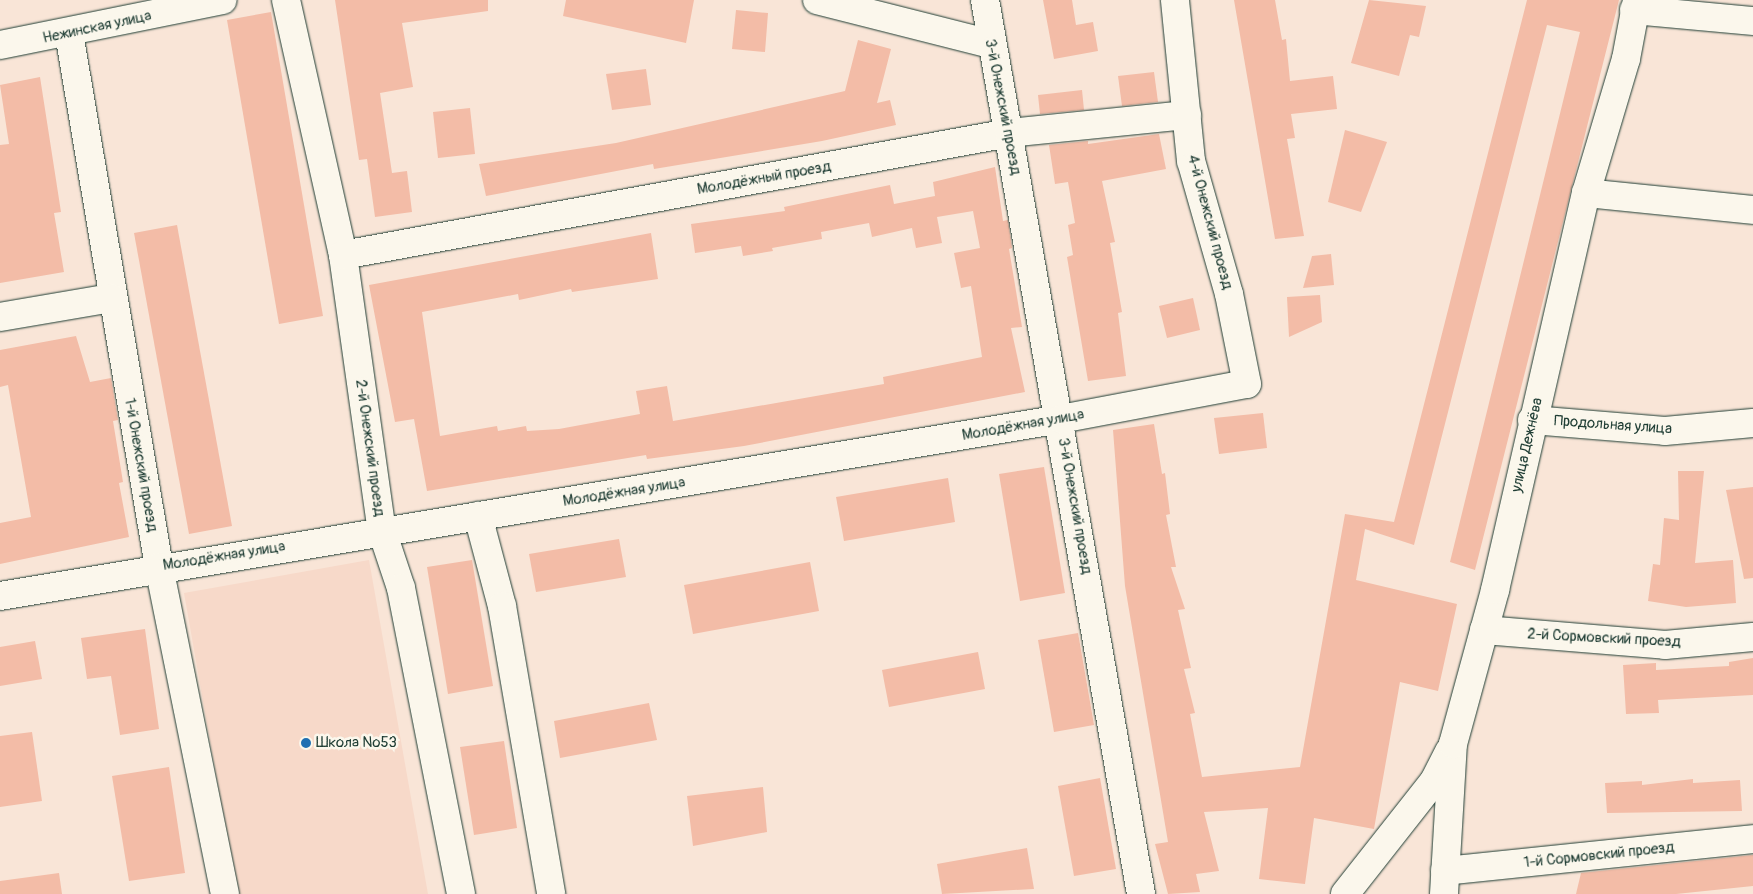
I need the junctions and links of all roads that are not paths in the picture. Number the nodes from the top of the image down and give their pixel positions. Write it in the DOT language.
graph roads {
  1 [pos="223,0"];
  2 [pos="286,0"];
  3 [pos="817,0"];
  4 [pos="985,0"];
  5 [pos="1176,0"];
  6 [pos="1636,5"];
  7 [pos="1753,20"];
  8 [pos="69,34"];
  9 [pos="991,44"];
  10 [pos="0,45"];
  11 [pos="1187,115"];
  12 [pos="1009,133"];
  13 [pos="1586,193"];
  14 [pos="1753,210"];
  15 [pos="343,255"];
  16 [pos="111,298"];
  17 [pos="0,317"];
  18 [pos="1246,384"];
  19 [pos="1061,419"];
  20 [pos="1532,420"];
  21 [pos="1753,424"];
  22 [pos="478,516"];
  23 [pos="382,531"];
  24 [pos="160,566"];
  25 [pos="0,596"];
  26 [pos="1484,630"];
  27 [pos="1753,637"];
  28 [pos="1453,744"];
  29 [pos="1753,839"];
  30 [pos="1444,882"];
  31 [pos="225,894"];
  32 [pos="461,894"];
  33 [pos="551,894"];
  34 [pos="1141,894"];
  35 [pos="1345,894"];
  1 -- 8 [label="street, Нежинская улица"];
  2 -- 15 [label="street, 2-й Онежский проезд"];
  3 -- 9 [label="street"];
  4 -- 9 [label="street, 3-й Онежский проезд"];
  5 -- 11 [label="street, 4-й Онежский проезд"];
  6 -- 7 [label="street"];
  6 -- 13 [label="street, улица Дежнёва"];
  8 -- 10 [label="street, Нежинская улица"];
  8 -- 16 [label="street, 1-й Онежский проезд"];
  9 -- 12 [label="street, 3-й Онежский проезд"];
  11 -- 12 [label="street, Молодёжный проезд"];
  11 -- 18 [label="street, 4-й Онежский проезд"];
  12 -- 15 [label="street, Молодёжный проезд"];
  12 -- 19 [label="street, 3-й Онежский проезд"];
  13 -- 14 [label="street"];
  13 -- 20 [label="street, улица Дежнёва"];
  15 -- 23 [label="street, 2-й Онежский проезд"];
  16 -- 17 [label="street"];
  16 -- 24 [label="street, 1-й Онежский проезд"];
  18 -- 19 [label="street, Молодёжная улица"];
  19 -- 22 [label="street, Молодёжная улица"];
  19 -- 34 [label="street, 3-й Онежский проезд"];
  20 -- 21 [label="street, Продольная улица"];
  20 -- 26 [label="street, улица Дежнёва"];
  22 -- 23 [label="street, Молодёжная улица"];
  22 -- 33 [label="street"];
  23 -- 24 [label="street, Молодёжная улица"];
  23 -- 32 [label="street, 2-й Онежский проезд"];
  24 -- 25 [label="street, Молодёжная улица"];
  24 -- 31 [label="street, 1-й Онежский проезд"];
  26 -- 27 [label="street, 2-й Сормовский проезд"];
  26 -- 28 [label="street, улица Дежнёва"];
  28 -- 30 [label="street, улица Дежнёва"];
  28 -- 35 [label="street"];
  29 -- 30 [label="street, 1-й Сормовский проезд"];
}
